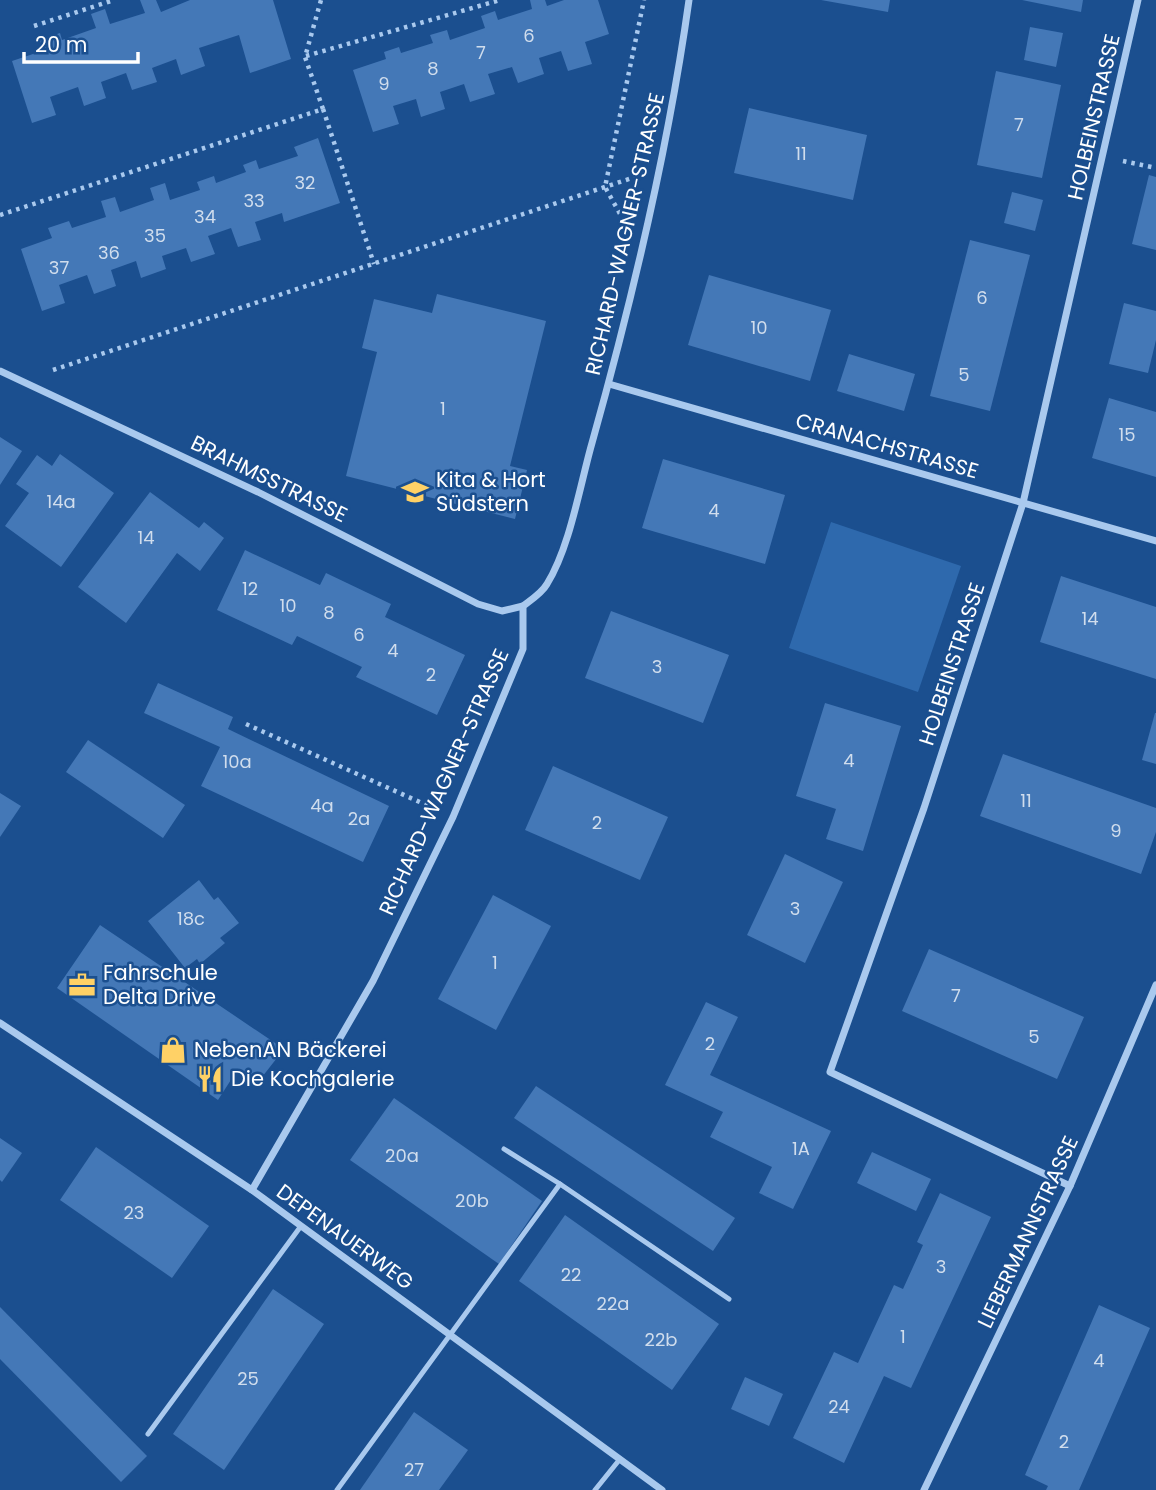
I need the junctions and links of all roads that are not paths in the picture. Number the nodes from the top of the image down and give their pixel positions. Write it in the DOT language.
graph roads {
  1 [pos="689,0"];
  2 [pos="1138,0"];
  3 [pos="0,371"];
  4 [pos="609,384"];
  5 [pos="1023,503"];
  6 [pos="1156,541"];
  7 [pos="523,606"];
  8 [pos="1156,985"];
  9 [pos="0,1023"];
  10 [pos="504,1149"];
  11 [pos="560,1184"];
  12 [pos="1070,1186"];
  13 [pos="252,1190"];
  14 [pos="301,1226"];
  15 [pos="729,1299"];
  16 [pos="449,1334"];
  17 [pos="148,1434"];
  18 [pos="620,1459"];
  19 [pos="337,1490"];
  20 [pos="595,1490"];
  21 [pos="662,1490"];
  22 [pos="924,1490"];
  1 -- 4 [label="street, RICHARD-WAGNER-STRASSE"];
  2 -- 5 [label="street, HOLBEINSTRASSE"];
  3 -- 7 [label="street, BRAHMSSTRASSE"];
  4 -- 5 [label="street, CRANACHSTRASSE"];
  4 -- 7 [label="street, RICHARD-WAGNER-STRASSE"];
  5 -- 6 [label="street, CRANACHSTRASSE"];
  5 -- 12 [label="street, HOLBEINSTRASSE"];
  7 -- 13 [label="street, RICHARD-WAGNER-STRASSE"];
  8 -- 12 [label="street, LIEBERMANNSTRASSE"];
  9 -- 13 [label="street, DEPENAUERWEG"];
  10 -- 11 [label="lane"];
  11 -- 15 [label="lane"];
  11 -- 16 [label="lane"];
  12 -- 22 [label="street, LIEBERMANNSTRASSE"];
  13 -- 14 [label="street, DEPENAUERWEG"];
  14 -- 16 [label="street, DEPENAUERWEG"];
  14 -- 17 [label="lane"];
  16 -- 18 [label="street, DEPENAUERWEG"];
  16 -- 19 [label="lane"];
  18 -- 20 [label="lane"];
  18 -- 21 [label="street, DEPENAUERWEG"];
}
